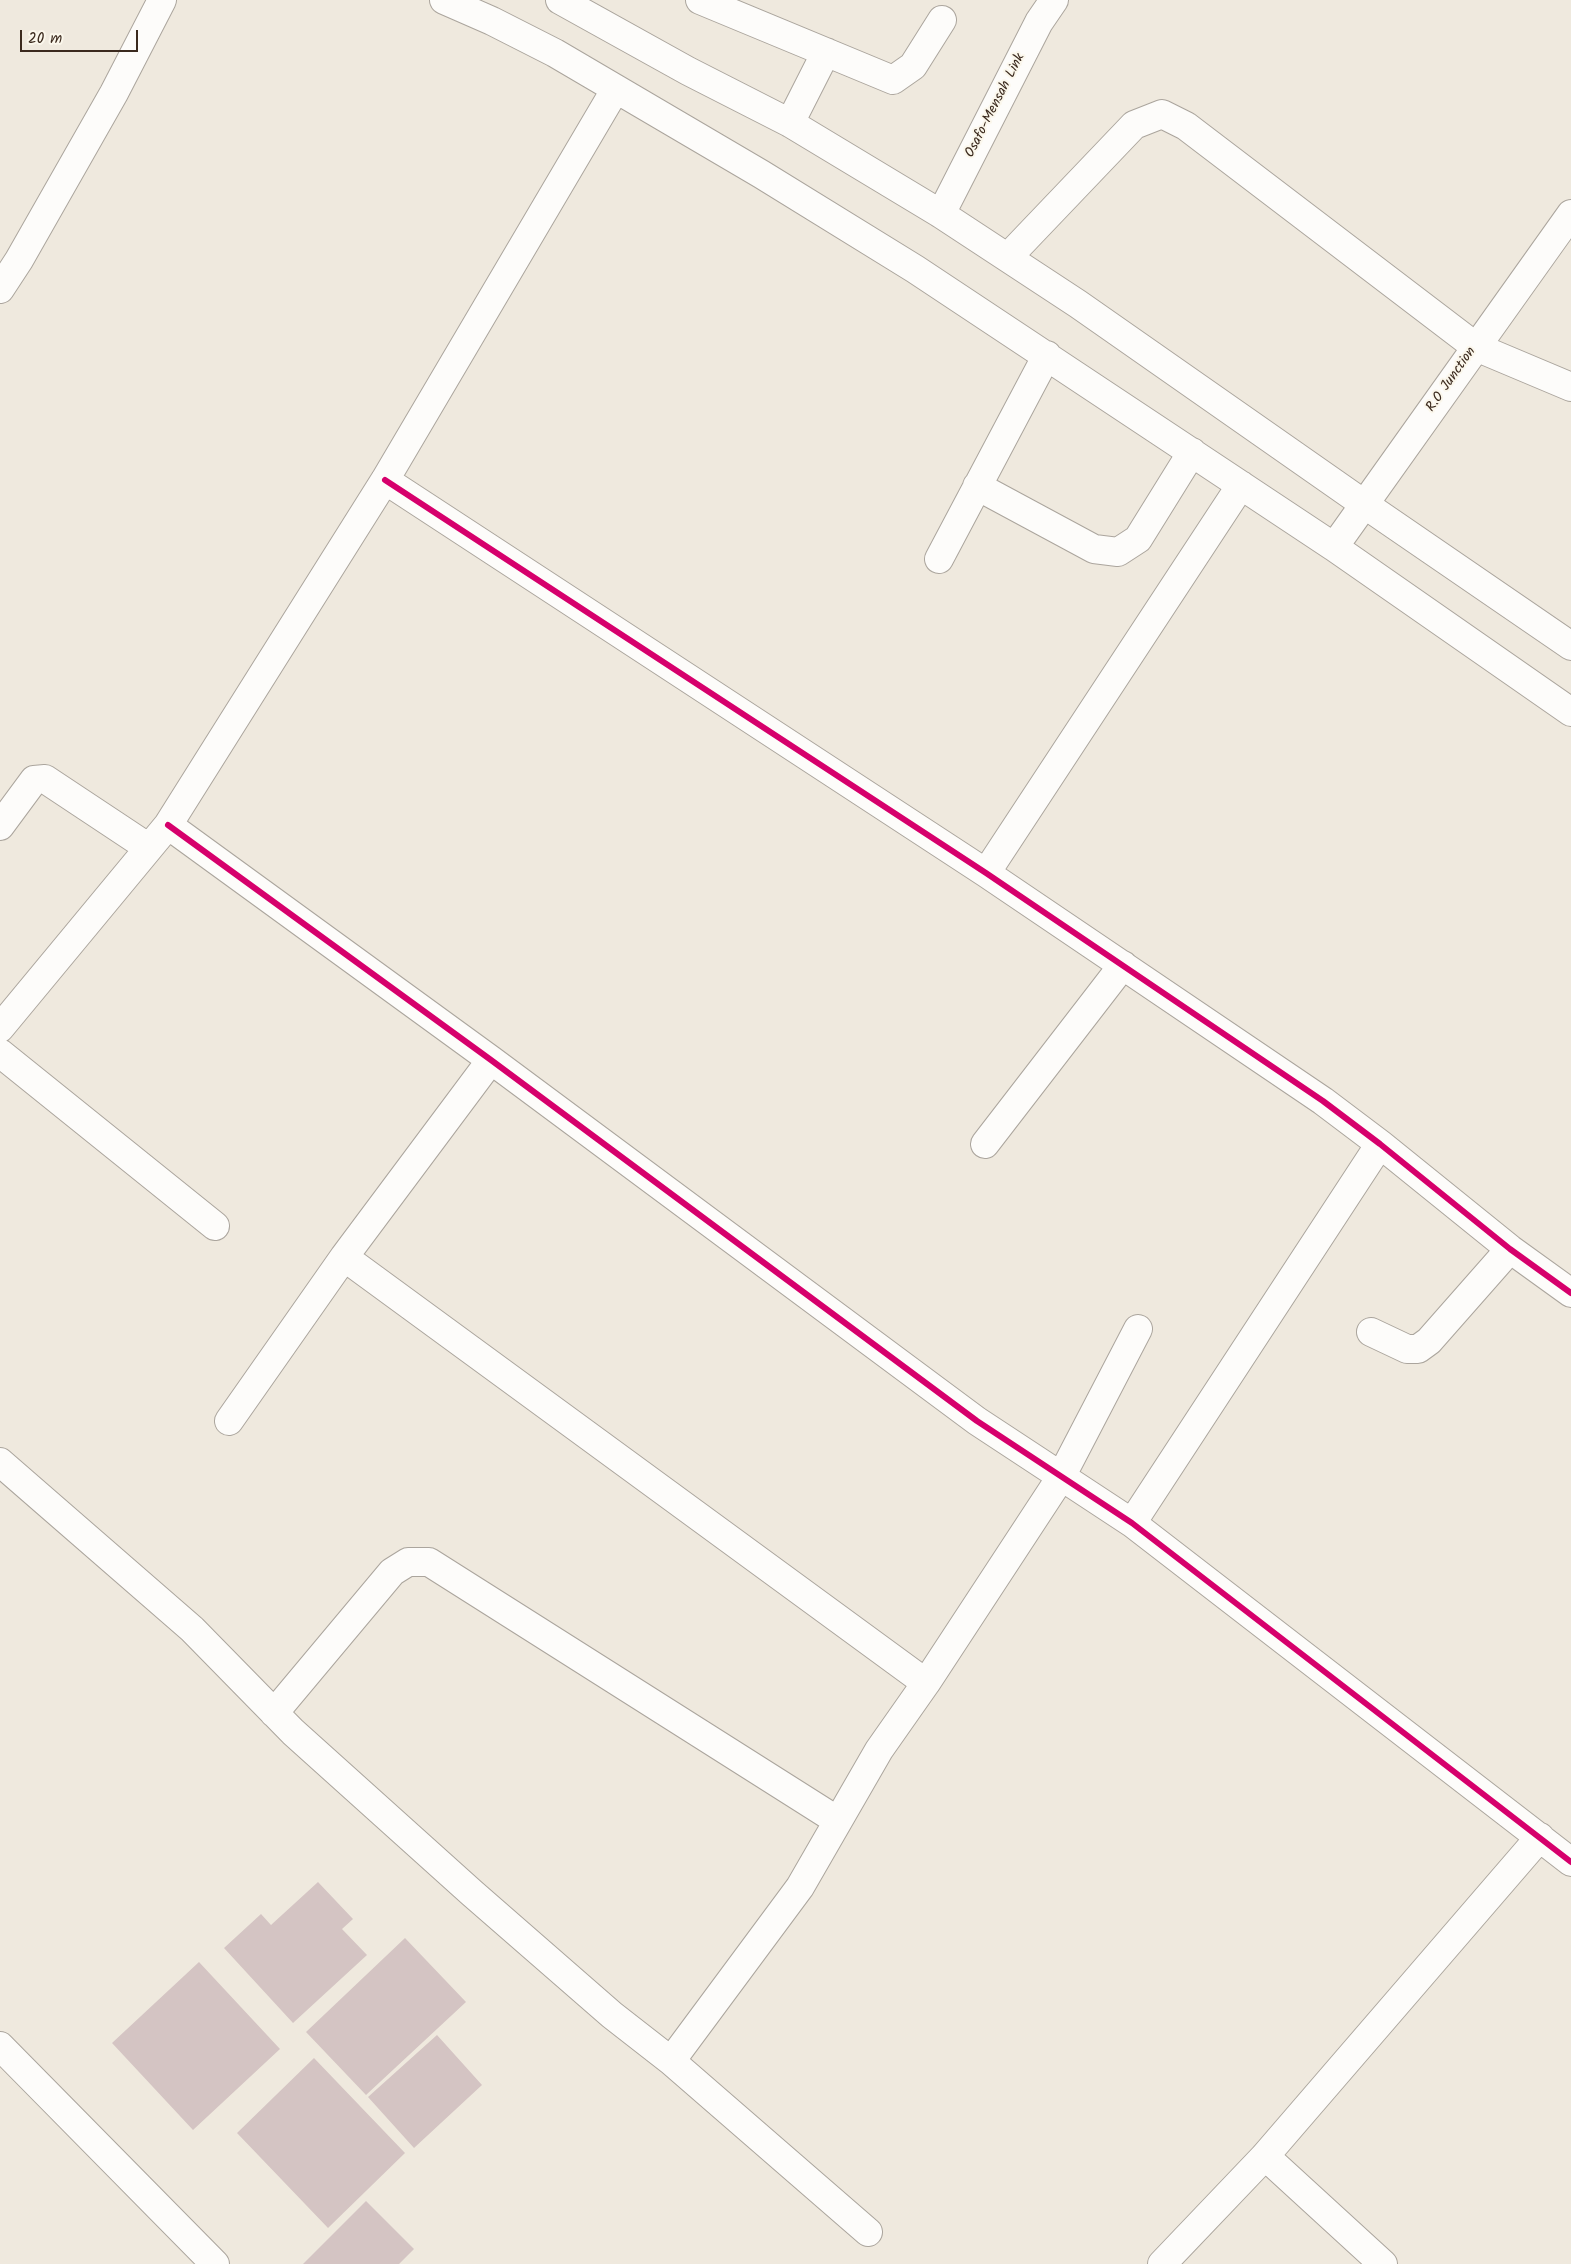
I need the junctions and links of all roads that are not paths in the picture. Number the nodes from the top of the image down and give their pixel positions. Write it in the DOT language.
graph roads {
  1 [pos="162,0"];
  2 [pos="444,0"];
  3 [pos="700,0"];
  4 [pos="1054,0"];
  5 [pos="568,2"];
  6 [pos="942,20"];
  7 [pos="826,52"];
  8 [pos="615,90"];
  9 [pos="790,123"];
  10 [pos="941,214"];
  11 [pos="1571,214"];
  12 [pos="10,258"];
  13 [pos="1008,258"];
  14 [pos="0,289"];
  15 [pos="1476,347"];
  16 [pos="1047,355"];
  17 [pos="1571,387"];
  18 [pos="1192,452"];
  19 [pos="385,480"];
  20 [pos="1241,485"];
  21 [pos="977,486"];
  22 [pos="1364,504"];
  23 [pos="1334,547"];
  24 [pos="939,559"];
  25 [pos="1571,646"];
  26 [pos="1571,712"];
  27 [pos="168,825"];
  28 [pos="0,826"];
  29 [pos="148,848"];
  30 [pos="986,872"];
  31 [pos="1124,965"];
  32 [pos="0,1028"];
  33 [pos="0,1053"];
  34 [pos="490,1060"];
  35 [pos="985,1144"];
  36 [pos="1380,1144"];
  37 [pos="215,1226"];
  38 [pos="1510,1249"];
  39 [pos="344,1257"];
  40 [pos="1571,1293"];
  41 [pos="1138,1329"];
  42 [pos="1371,1332"];
  43 [pos="229,1421"];
  44 [pos="0,1462"];
  45 [pos="1061,1478"];
  46 [pos="1132,1523"];
  47 [pos="926,1683"];
  48 [pos="274,1713"];
  49 [pos="838,1821"];
  50 [pos="1540,1837"];
  51 [pos="1571,1862"];
  52 [pos="0,2046"];
  53 [pos="671,2061"];
  54 [pos="1265,2156"];
  55 [pos="868,2232"];
  56 [pos="215,2264"];
  57 [pos="1162,2264"];
  58 [pos="1383,2264"];
  1 -- 12 [label="street"];
  2 -- 8 [label="street"];
  3 -- 7 [label="street"];
  4 -- 10 [label="street, Osafo-Mensah Link"];
  5 -- 9 [label="street"];
  6 -- 7 [label="street"];
  7 -- 9 [label="street"];
  8 -- 16 [label="street"];
  8 -- 19 [label="street"];
  9 -- 10 [label="street"];
  10 -- 13 [label="street"];
  11 -- 15 [label="street, R.O Junction"];
  12 -- 14 [label="street"];
  13 -- 15 [label="street"];
  13 -- 22 [label="street"];
  15 -- 17 [label="street"];
  15 -- 22 [label="street, R.O Junction"];
  16 -- 18 [label="street"];
  16 -- 21 [label="street"];
  18 -- 20 [label="street"];
  18 -- 21 [label="street"];
  19 -- 27 [label="street"];
  19 -- 30 [label="street"];
  20 -- 23 [label="street"];
  20 -- 30 [label="street"];
  21 -- 24 [label="street"];
  22 -- 23 [label="street, R.O Junction"];
  22 -- 25 [label="street"];
  23 -- 26 [label="street"];
  27 -- 29 [label="street"];
  27 -- 34 [label="street"];
  28 -- 29 [label="street"];
  29 -- 32 [label="street"];
  30 -- 31 [label="street"];
  31 -- 35 [label="street"];
  31 -- 36 [label="street"];
  33 -- 37 [label="street"];
  34 -- 39 [label="street"];
  34 -- 45 [label="street"];
  36 -- 38 [label="street"];
  36 -- 46 [label="street"];
  38 -- 40 [label="street"];
  38 -- 42 [label="street"];
  39 -- 43 [label="street"];
  39 -- 47 [label="street"];
  41 -- 45 [label="street"];
  44 -- 48 [label="street"];
  45 -- 46 [label="street"];
  45 -- 47 [label="street"];
  46 -- 50 [label="street"];
  47 -- 49 [label="street"];
  48 -- 49 [label="street"];
  48 -- 53 [label="street"];
  49 -- 53 [label="street"];
  50 -- 51 [label="street"];
  50 -- 54 [label="street"];
  52 -- 56 [label="street"];
  53 -- 55 [label="street"];
  54 -- 57 [label="street"];
  54 -- 58 [label="street"];
}
